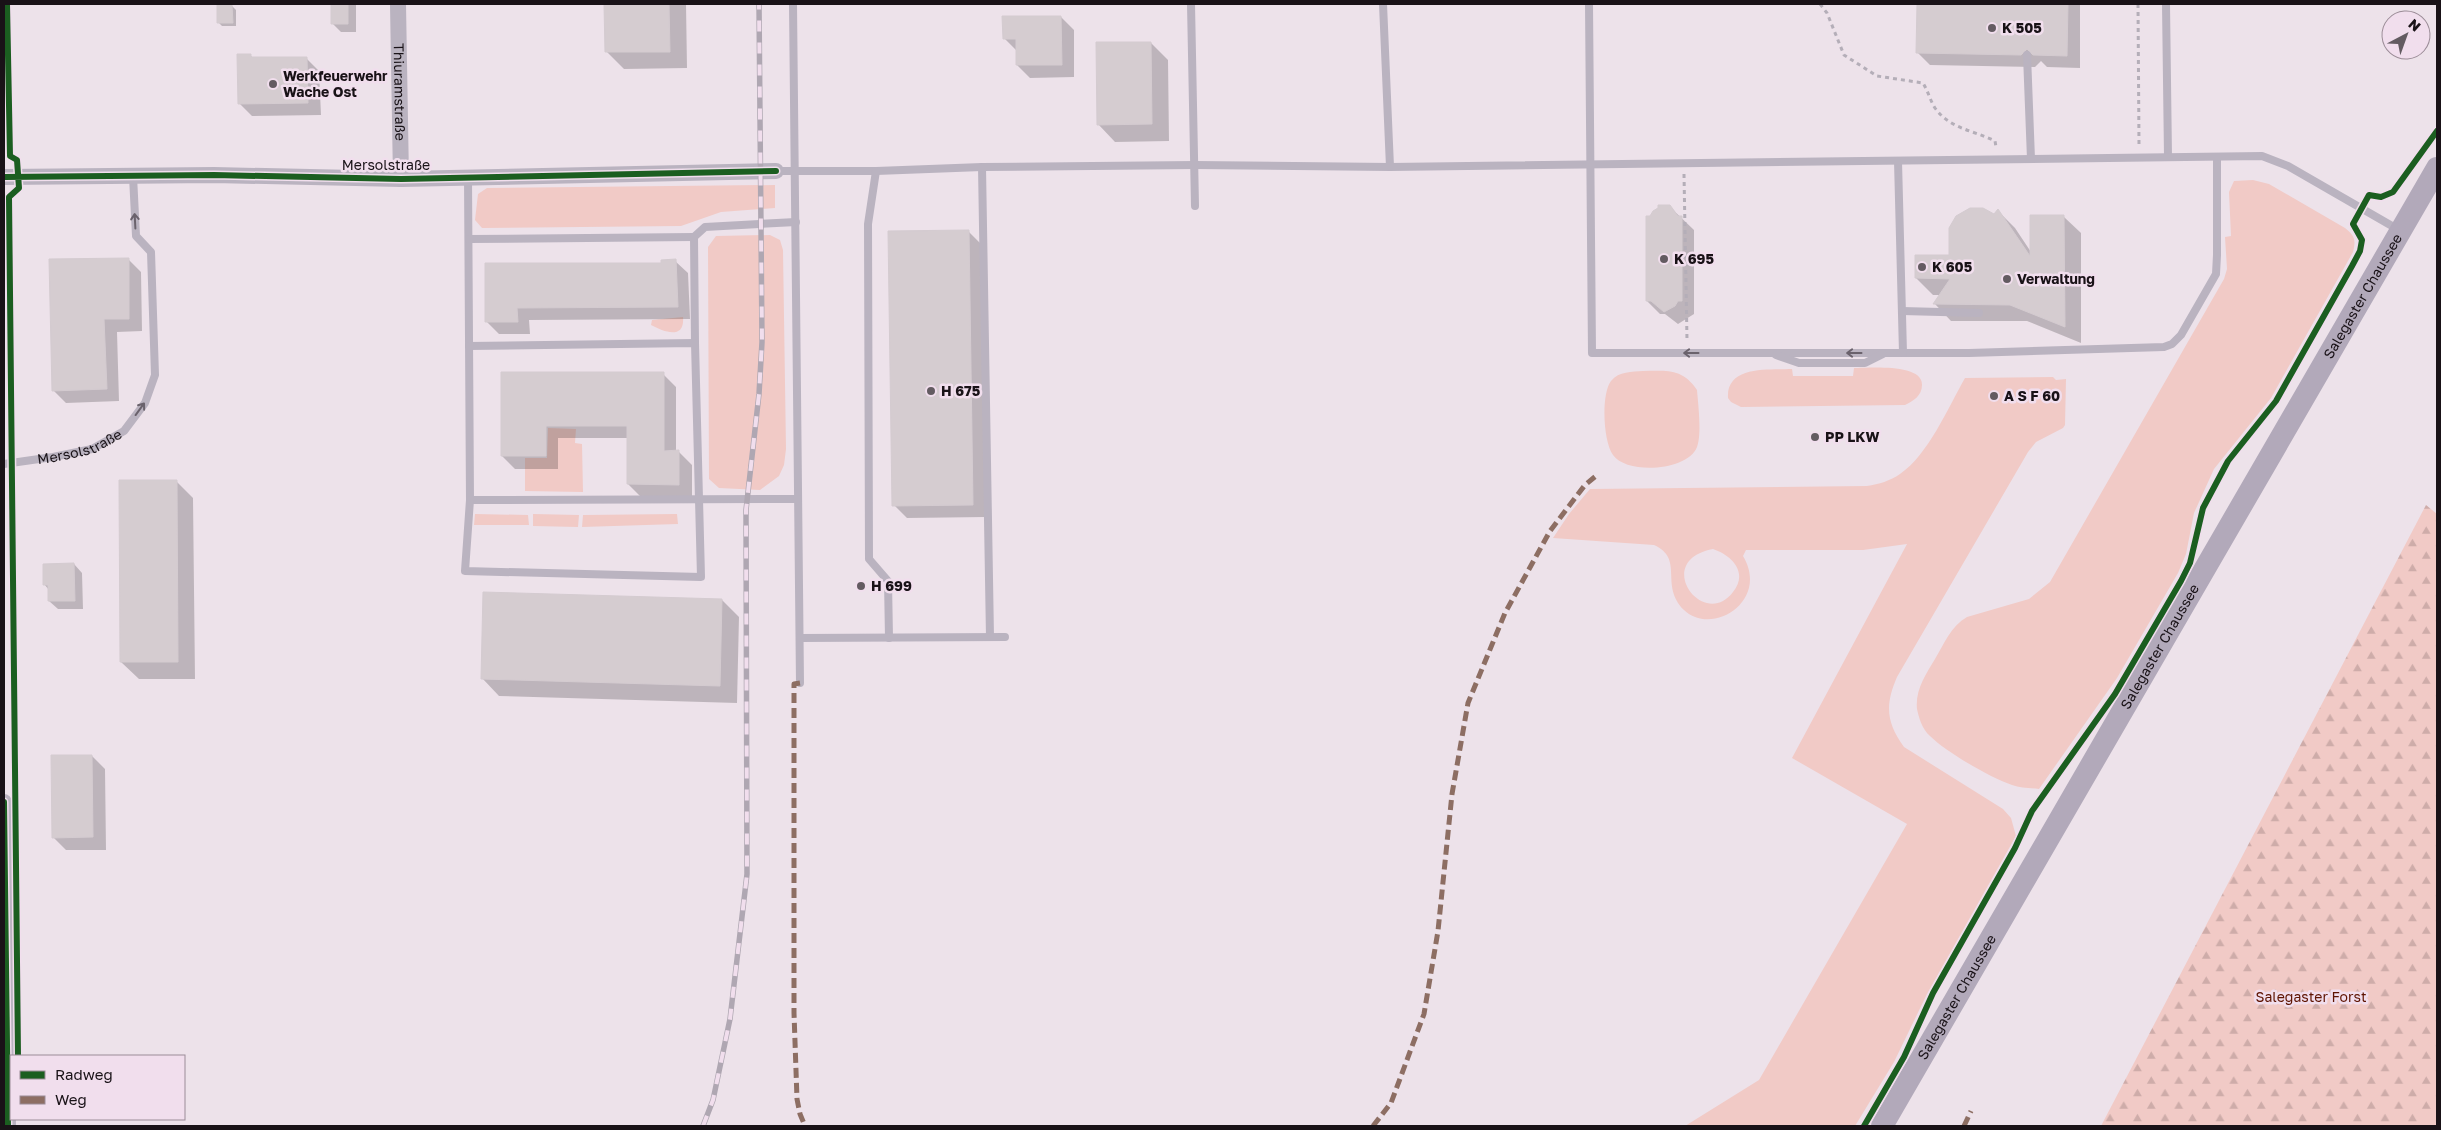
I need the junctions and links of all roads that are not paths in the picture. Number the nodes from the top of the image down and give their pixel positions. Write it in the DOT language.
graph roads {
  1 [pos="398,4"];
  2 [pos="793,4"];
  3 [pos="1192,4"];
  4 [pos="1383,4"];
  5 [pos="1589,4"];
  6 [pos="2166,4"];
  7 [pos="2027,55"];
  8 [pos="2168,157"];
  9 [pos="2216,158"];
  10 [pos="2031,159"];
  11 [pos="1898,161"];
  12 [pos="1590,164"];
  13 [pos="1195,165"];
  14 [pos="982,167"];
  15 [pos="1390,167"];
  16 [pos="2437,168"];
  17 [pos="773,171"];
  18 [pos="796,171"];
  19 [pos="876,171"];
  20 [pos="133,176"];
  21 [pos="4,177"];
  22 [pos="468,177"];
  23 [pos="401,178"];
  24 [pos="1195,206"];
  25 [pos="796,222"];
  26 [pos="2401,231"];
  27 [pos="694,237"];
  28 [pos="469,239"];
  29 [pos="1902,311"];
  30 [pos="1979,313"];
  31 [pos="695,343"];
  32 [pos="469,346"];
  33 [pos="1769,353"];
  34 [pos="1886,353"];
  35 [pos="1903,353"];
  36 [pos="4,464"];
  37 [pos="798,499"];
  38 [pos="470,500"];
  39 [pos="699,500"];
  40 [pos="990,637"];
  41 [pos="1005,637"];
  42 [pos="800,638"];
  43 [pos="889,638"];
  44 [pos="800,682"];
  45 [pos="4,802"];
  46 [pos="8,1126"];
  47 [pos="1882,1126"];
  1 -- 23 [label="street, Thiuramstraße"];
  2 -- 18 [label="lane"];
  3 -- 13 [label="lane"];
  4 -- 15 [label="lane"];
  5 -- 12 [label="lane"];
  6 -- 8 [label="lane"];
  7 -- 10 [label="lane"];
  8 -- 9 [label="lane"];
  8 -- 10 [label="lane"];
  9 -- 26 [label="lane"];
  9 -- 35 [label="lane"];
  10 -- 11 [label="lane"];
  11 -- 12 [label="lane"];
  11 -- 29 [label="lane"];
  12 -- 15 [label="lane"];
  33 -- 12 [label="lane, one-way"];
  13 -- 14 [label="lane"];
  13 -- 15 [label="lane"];
  13 -- 24 [label="lane"];
  14 -- 19 [label="lane"];
  14 -- 40 [label="lane"];
  16 -- 26 [label="main road, Salegaster Chaussee"];
  17 -- 18 [label="lane"];
  17 -- 22 [label="street, Mersolstraße"];
  18 -- 19 [label="lane"];
  18 -- 25 [label="lane"];
  19 -- 43 [label="lane"];
  20 -- 21 [label="street, Mersolstraße"];
  20 -- 23 [label="street, Mersolstraße"];
  36 -- 20 [label="lane, Mersolstraße, one-way"];
  22 -- 23 [label="street, Mersolstraße"];
  22 -- 28 [label="lane"];
  25 -- 27 [label="lane"];
  25 -- 37 [label="lane"];
  26 -- 47 [label="main road, Salegaster Chaussee"];
  27 -- 28 [label="lane"];
  27 -- 31 [label="lane"];
  28 -- 32 [label="lane"];
  29 -- 30 [label="lane"];
  29 -- 35 [label="lane"];
  31 -- 32 [label="lane"];
  31 -- 39 [label="lane"];
  32 -- 38 [label="lane"];
  34 -- 33 [label="lane, one-way"];
  33 -- 34 [label="lane"];
  34 -- 35 [label="lane"];
  37 -- 39 [label="lane"];
  37 -- 42 [label="lane"];
  38 -- 39 [label="lane"];
  38 -- 39 [label="lane"];
  40 -- 41 [label="lane"];
  40 -- 43 [label="lane"];
  42 -- 43 [label="lane"];
  42 -- 44 [label="lane"];
  45 -- 46 [label="street"];
}
